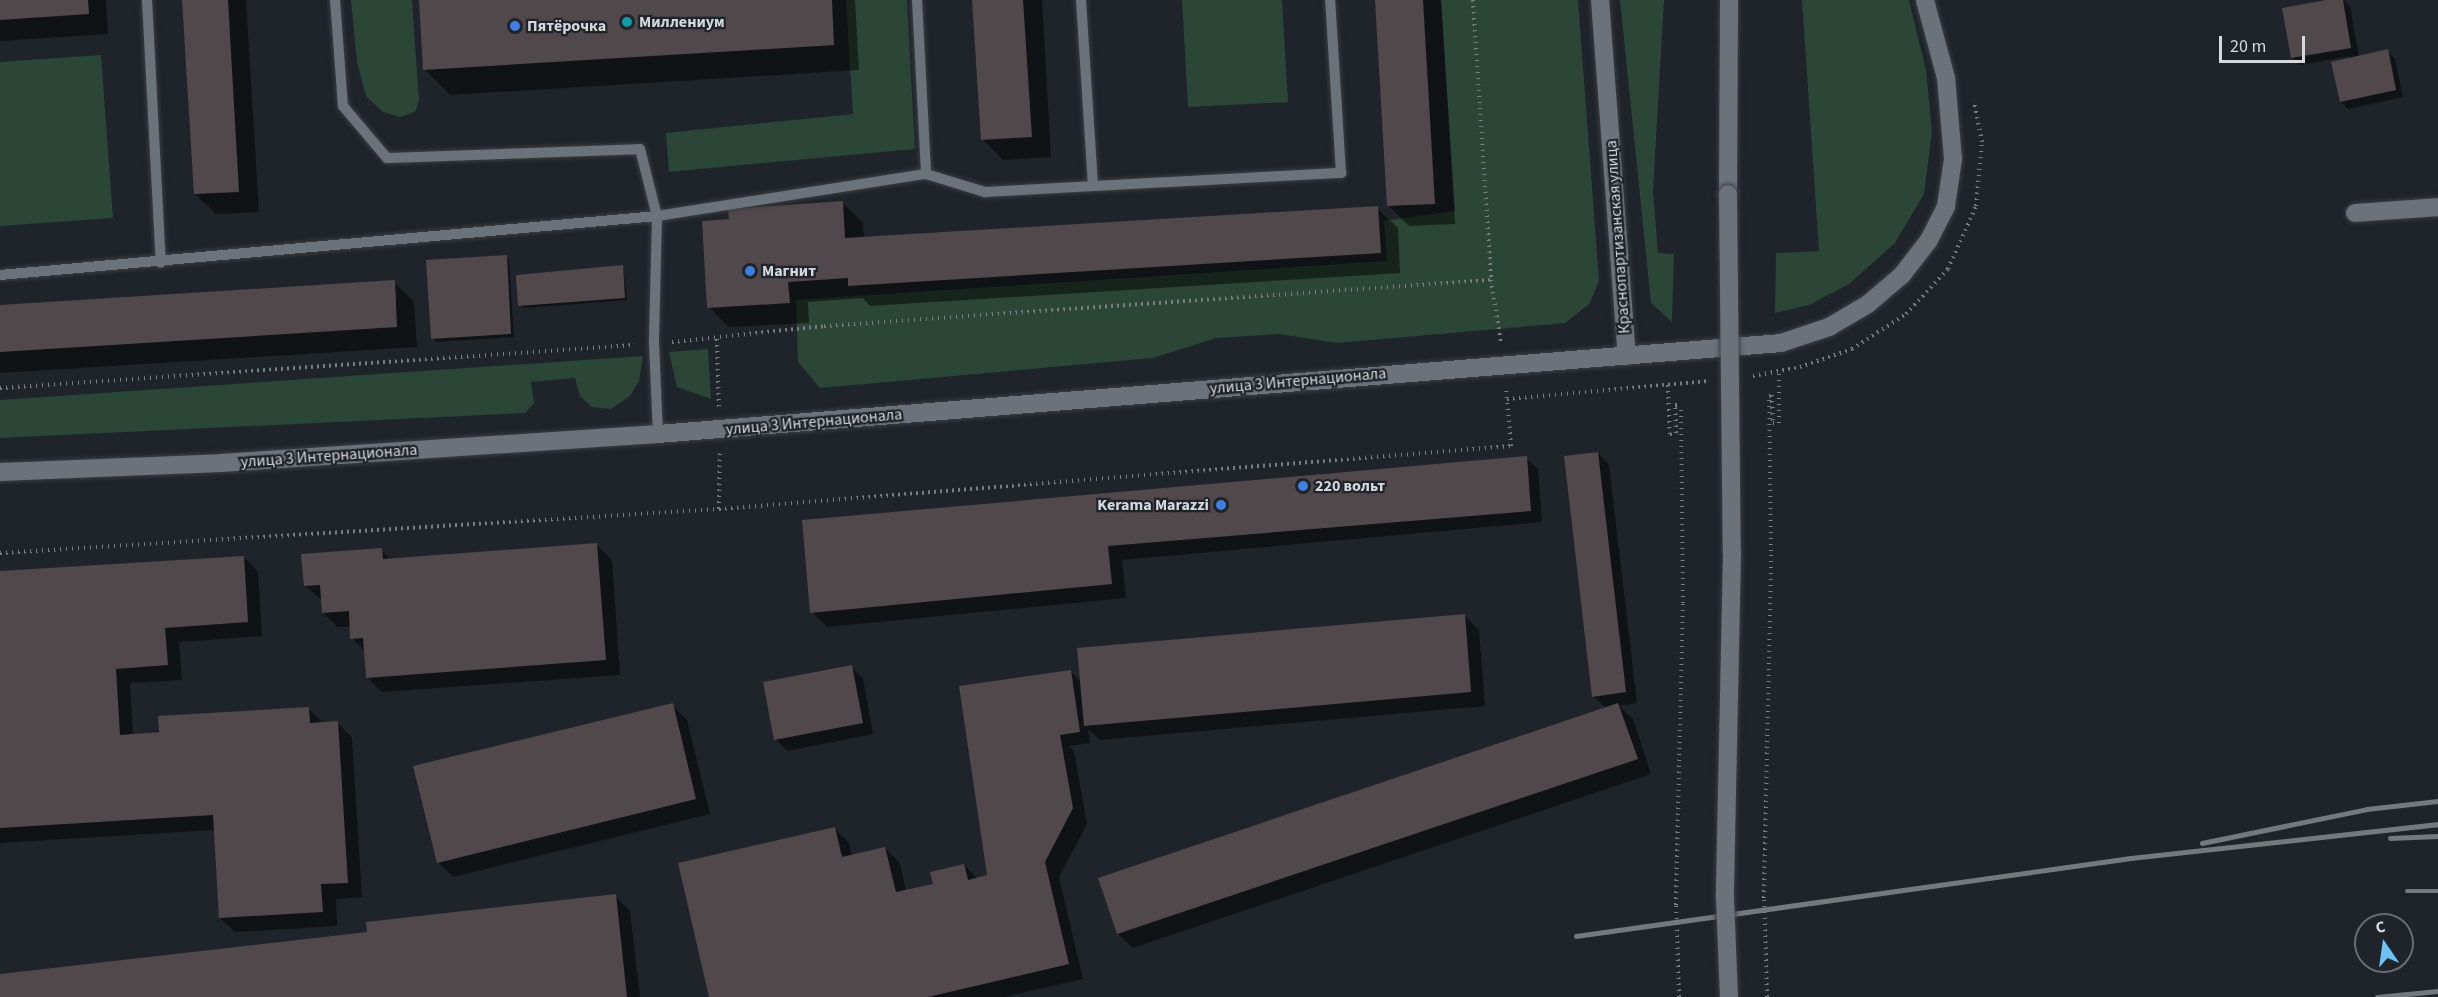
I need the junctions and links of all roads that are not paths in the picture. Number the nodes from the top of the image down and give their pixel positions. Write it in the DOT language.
graph roads {
  1 [pos="147,0"];
  2 [pos="335,0"];
  3 [pos="917,0"];
  4 [pos="1081,0"];
  5 [pos="1330,0"];
  6 [pos="1600,0"];
  7 [pos="1729,0"];
  8 [pos="1924,0"];
  9 [pos="926,174"];
  10 [pos="1094,186"];
  11 [pos="2438,207"];
  12 [pos="2355,213"];
  13 [pos="657,216"];
  14 [pos="160,263"];
  15 [pos="0,275"];
  16 [pos="1627,356"];
  17 [pos="658,434"];
  18 [pos="0,472"];
  19 [pos="1729,997"];
  1 -- 14 [label="lane"];
  2 -- 13 [label="lane"];
  3 -- 9 [label="lane"];
  4 -- 10 [label="lane"];
  5 -- 10 [label="lane"];
  6 -- 16 [label="main road, Краснопартизанская улица"];
  7 -- 19 [label="main road, bridge"];
  8 -- 16 [label="main road, Краснопартизанская улица"];
  9 -- 10 [label="lane"];
  9 -- 13 [label="lane"];
  11 -- 12 [label="main road"];
  13 -- 14 [label="lane"];
  13 -- 17 [label="lane"];
  14 -- 15 [label="lane"];
  16 -- 17 [label="main road, улица 3 Интернационала"];
  17 -- 18 [label="main road, улица 3 Интернационала"];
}
